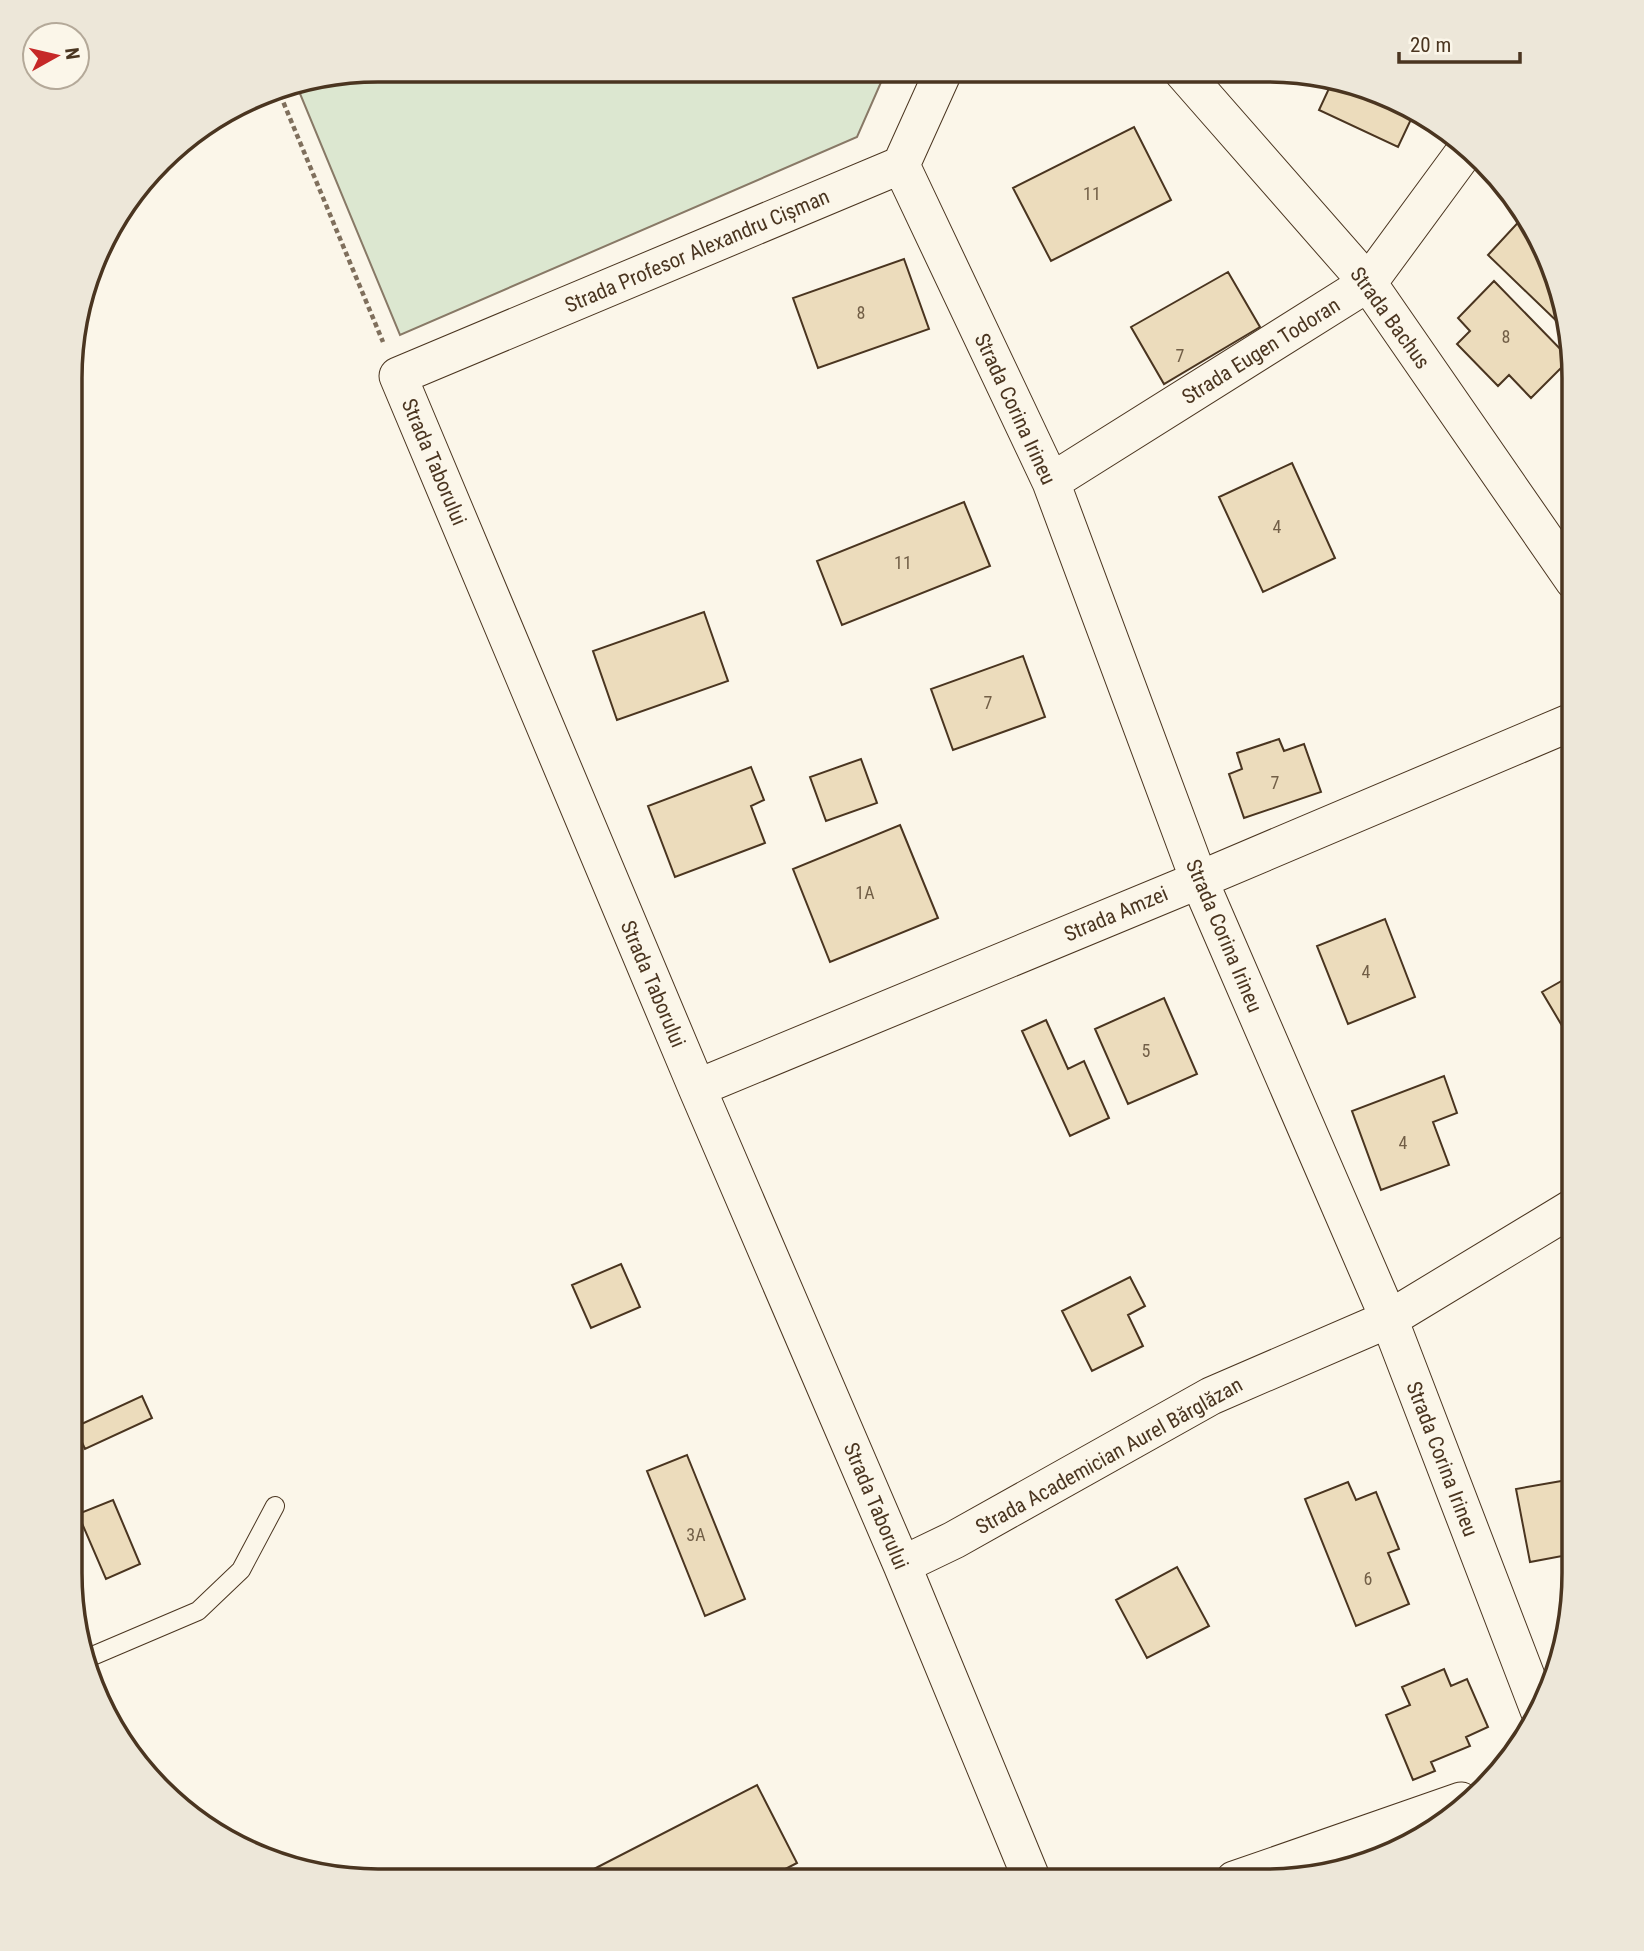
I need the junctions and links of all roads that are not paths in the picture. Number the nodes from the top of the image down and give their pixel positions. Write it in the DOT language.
graph roads {
  1 [pos="938,82"];
  2 [pos="1192,82"];
  3 [pos="1461,156"];
  4 [pos="901,165"];
  5 [pos="1368,283"];
  6 [pos="398,376"];
  7 [pos="1051,482"];
  8 [pos="1562,564"];
  9 [pos="1562,726"];
  10 [pos="1199,880"];
  11 [pos="696,1088"];
  12 [pos="1562,1214"];
  13 [pos="1389,1320"];
  14 [pos="275,1506"];
  15 [pos="902,1564"];
  16 [pos="94,1655"];
  17 [pos="1534,1697"];
  18 [pos="1449,1805"];
  19 [pos="1027,1869"];
  20 [pos="1266,1869"];
  1 -- 4 [label="street"];
  2 -- 5 [label="street, Strada Bachus"];
  3 -- 5 [label="street, Strada Eugen Todoran"];
  4 -- 6 [label="street, Strada Profesor Alexandru Cișman"];
  4 -- 7 [label="street, Strada Corina Irineu"];
  5 -- 7 [label="street, Strada Eugen Todoran"];
  5 -- 8 [label="street, Strada Bachus"];
  6 -- 11 [label="street, Strada Taborului"];
  7 -- 10 [label="street, Strada Corina Irineu"];
  9 -- 10 [label="street, Strada Amzei"];
  10 -- 11 [label="street, Strada Amzei"];
  10 -- 13 [label="street, Strada Corina Irineu"];
  11 -- 15 [label="street, Strada Taborului"];
  12 -- 13 [label="street, Strada Academician Aurel Bărglăzan"];
  13 -- 15 [label="street, Strada Academician Aurel Bărglăzan"];
  13 -- 17 [label="street, Strada Corina Irineu"];
  14 -- 16 [label="lane"];
  15 -- 19 [label="street, Strada Taborului"];
  18 -- 20 [label="street"];
}
